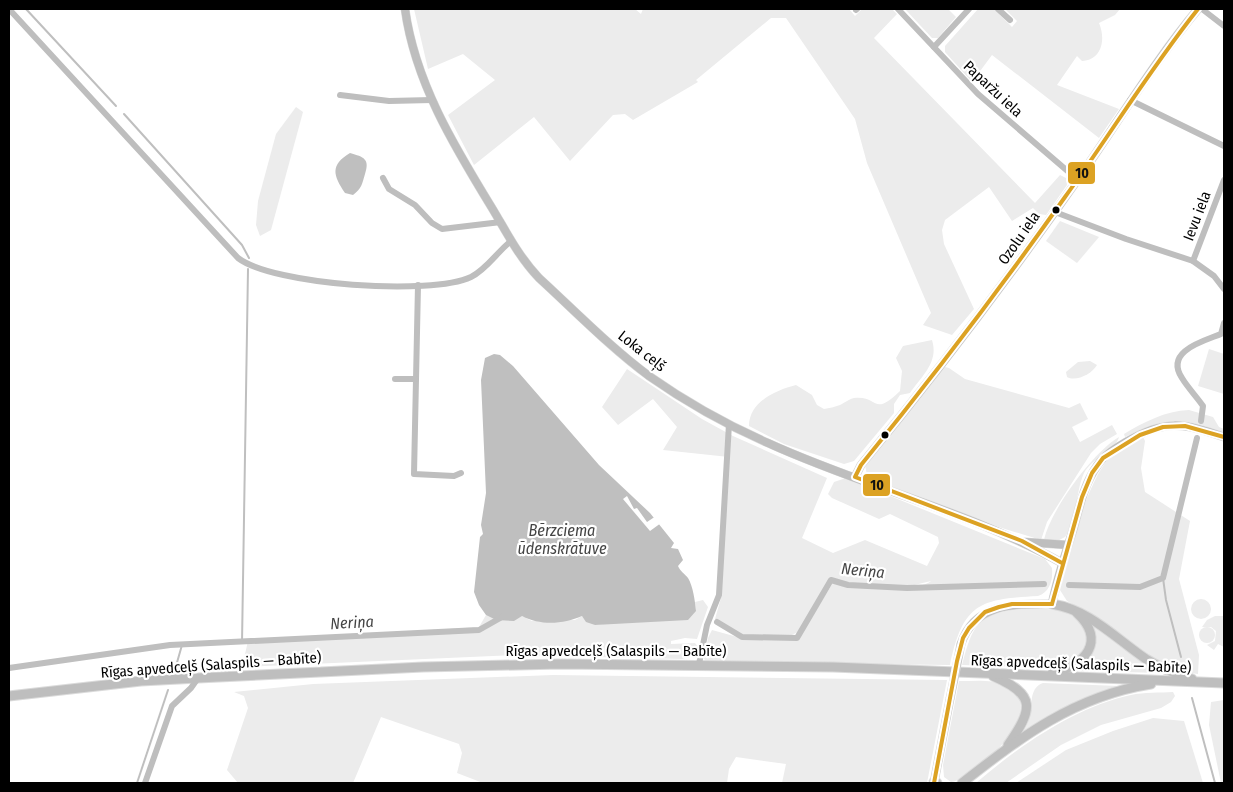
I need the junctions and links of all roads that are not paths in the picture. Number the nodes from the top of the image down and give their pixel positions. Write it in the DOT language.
graph roads {
  1 [pos="9,9"];
  2 [pos="405,9"];
  3 [pos="898,9"];
  4 [pos="969,9"];
  5 [pos="998,9"];
  6 [pos="1200,9"];
  7 [pos="1010,20"];
  8 [pos="1224,26"];
  9 [pos="934,47"];
  10 [pos="340,95"];
  11 [pos="432,100"];
  12 [pos="1130,100"];
  13 [pos="1224,146"];
  14 [pos="383,178"];
  15 [pos="1078,180"];
  16 [pos="1224,180"];
  17 [pos="1055,212"];
  18 [pos="500,222"];
  19 [pos="511,241"];
  20 [pos="1193,260"];
  21 [pos="418,285"];
  22 [pos="1224,289"];
  23 [pos="395,379"];
  24 [pos="416,379"];
  25 [pos="729,424"];
  26 [pos="1224,437"];
  27 [pos="461,473"];
  28 [pos="855,476"];
  29 [pos="1022,541"];
  30 [pos="1068,545"];
  31 [pos="1062,563"];
  32 [pos="1052,604"];
  33 [pos="1071,608"];
  34 [pos="699,664"];
  35 [pos="988,674"];
  36 [pos="1039,676"];
  37 [pos="198,678"];
  38 [pos="1171,681"];
  39 [pos="1202,682"];
  40 [pos="1224,683"];
  41 [pos="9,696"];
  42 [pos="1004,750"];
  43 [pos="145,783"];
  44 [pos="935,783"];
  45 [pos="962,783"];
  1 -- 21 [label="street"];
  2 -- 11 [label="main road, Loka ceļš"];
  3 -- 9 [label="street, Paparžu iela"];
  4 -- 9 [label="street"];
  5 -- 7 [label="street"];
  6 -- 8 [label="street"];
  6 -- 12 [label="main road, Ozolu iela"];
  9 -- 15 [label="street, Paparžu iela"];
  10 -- 11 [label="street"];
  11 -- 18 [label="main road, Loka ceļš"];
  12 -- 13 [label="street"];
  12 -- 15 [label="main road, Ozolu iela"];
  14 -- 18 [label="street"];
  15 -- 17 [label="main road, Ozolu iela"];
  16 -- 20 [label="street, Ievu iela"];
  17 -- 20 [label="street"];
  17 -- 28 [label="main road, Ozolu iela"];
  18 -- 19 [label="main road, Loka ceļš"];
  19 -- 21 [label="street"];
  19 -- 25 [label="main road, Loka ceļš"];
  20 -- 22 [label="street"];
  21 -- 24 [label="street"];
  23 -- 24 [label="street"];
  24 -- 27 [label="street"];
  25 -- 28 [label="main road, Loka ceļš"];
  25 -- 34 [label="street"];
  26 -- 30 [label="main road"];
  28 -- 29 [label="main road, Loka ceļš"];
  29 -- 30 [label="main road, Loka ceļš"];
  29 -- 31 [label="main road, Loka ceļš"];
  30 -- 31 [label="main road"];
  31 -- 32 [label="main road"];
  32 -- 33 [label="highway"];
  32 -- 44 [label="main road, bridge"];
  33 -- 36 [label="highway"];
  33 -- 39 [label="highway"];
  34 -- 35 [label="highway, Rīgas apvedceļš (Salaspils — Babīte)"];
  34 -- 37 [label="highway, Rīgas apvedceļš (Salaspils — Babīte)"];
  35 -- 36 [label="highway, Rīgas apvedceļš (Salaspils — Babīte)"];
  35 -- 42 [label="highway"];
  36 -- 38 [label="highway, Rīgas apvedceļš (Salaspils — Babīte)"];
  37 -- 41 [label="highway, Rīgas apvedceļš (Salaspils — Babīte)"];
  37 -- 43 [label="street"];
  38 -- 39 [label="highway, Rīgas apvedceļš (Salaspils — Babīte)"];
  38 -- 42 [label="highway"];
  39 -- 40 [label="highway, Rīgas apvedceļš (Salaspils — Babīte)"];
  42 -- 45 [label="highway"];
}
